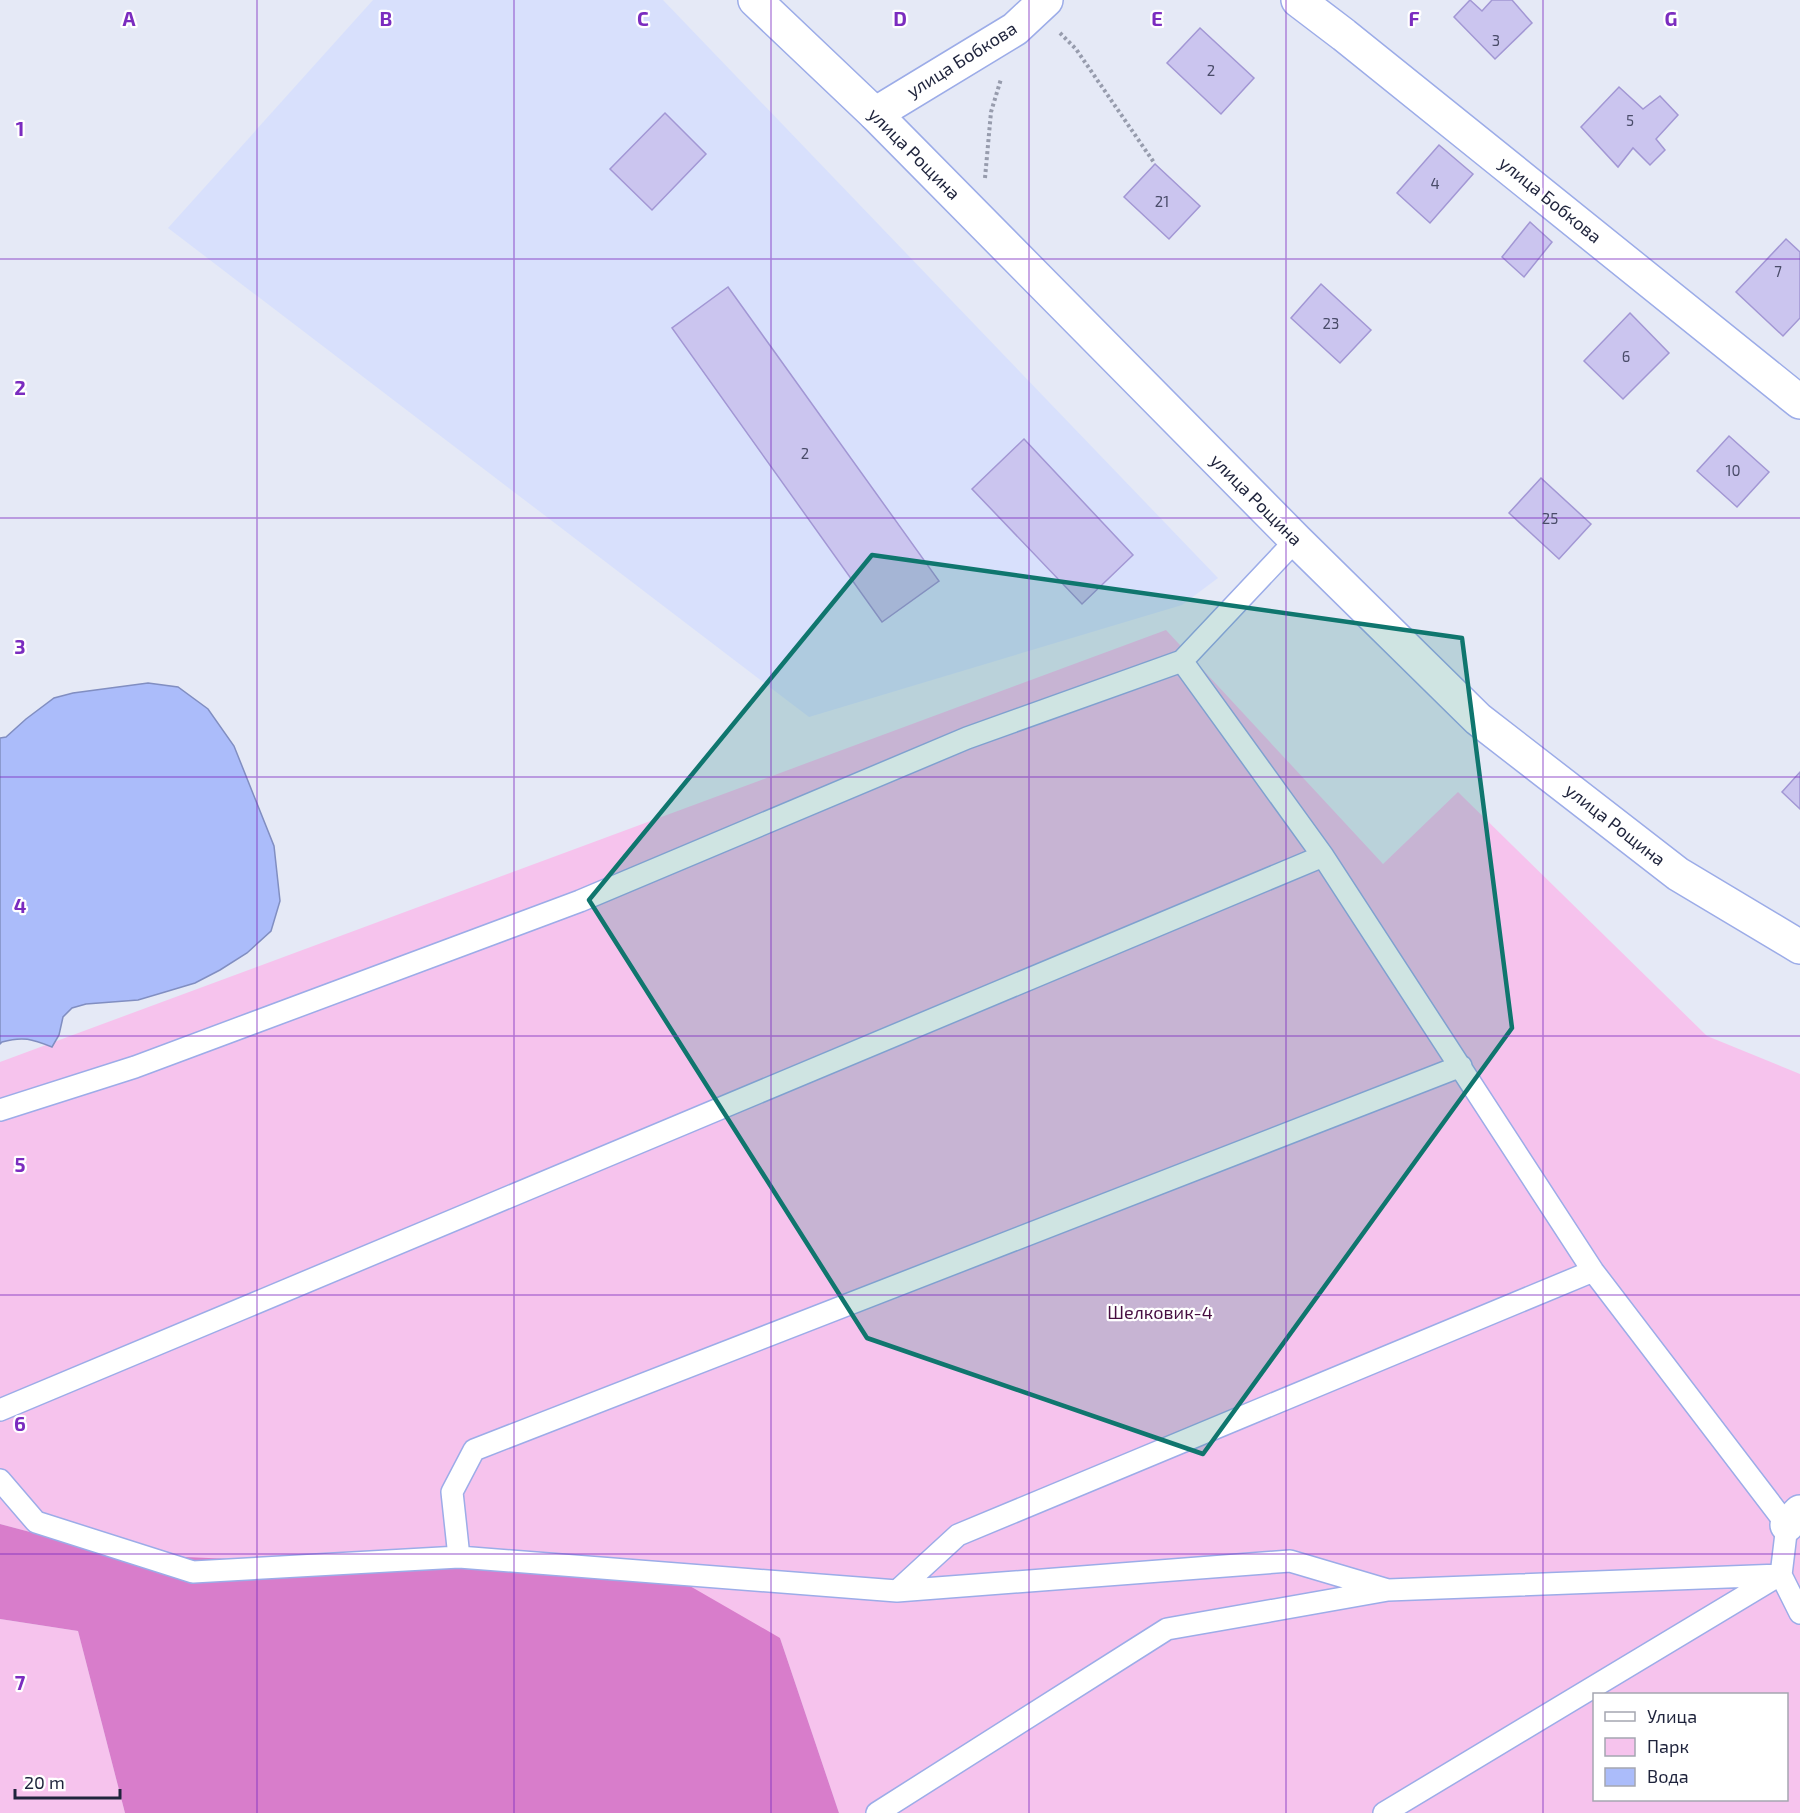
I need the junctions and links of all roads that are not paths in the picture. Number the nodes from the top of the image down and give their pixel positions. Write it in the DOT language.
graph roads {
  1 [pos="754,0"];
  2 [pos="1298,0"];
  3 [pos="1032,13"];
  4 [pos="875,114"];
  5 [pos="1800,402"];
  6 [pos="1296,540"];
  7 [pos="1182,661"];
  8 [pos="1323,856"];
  9 [pos="1800,947"];
  10 [pos="1461,1066"];
  11 [pos="0,1110"];
  12 [pos="1593,1271"];
  13 [pos="0,1410"];
  14 [pos="0,1480"];
  15 [pos="1794,1518"];
  16 [pos="459,1557"];
  17 [pos="1781,1575"];
  18 [pos="1388,1590"];
  19 [pos="897,1591"];
  20 [pos="1800,1613"];
  21 [pos="877,1813"];
  22 [pos="1384,1813"];
  1 -- 4 [label="street, улица Рощина"];
  2 -- 5 [label="street, улица Бобкова"];
  3 -- 4 [label="street, улица Бобкова"];
  4 -- 6 [label="street, улица Рощина"];
  6 -- 7 [label="lane"];
  6 -- 9 [label="street, улица Рощина"];
  7 -- 8 [label="lane"];
  7 -- 11 [label="lane"];
  8 -- 10 [label="lane"];
  8 -- 13 [label="lane"];
  10 -- 12 [label="lane"];
  10 -- 16 [label="lane"];
  12 -- 15 [label="lane"];
  12 -- 19 [label="lane"];
  14 -- 16 [label="lane"];
  15 -- 17 [label="lane"];
  16 -- 19 [label="lane"];
  17 -- 18 [label="lane"];
  17 -- 20 [label="lane"];
  17 -- 22 [label="lane"];
  18 -- 19 [label="lane"];
  18 -- 21 [label="lane"];
}
